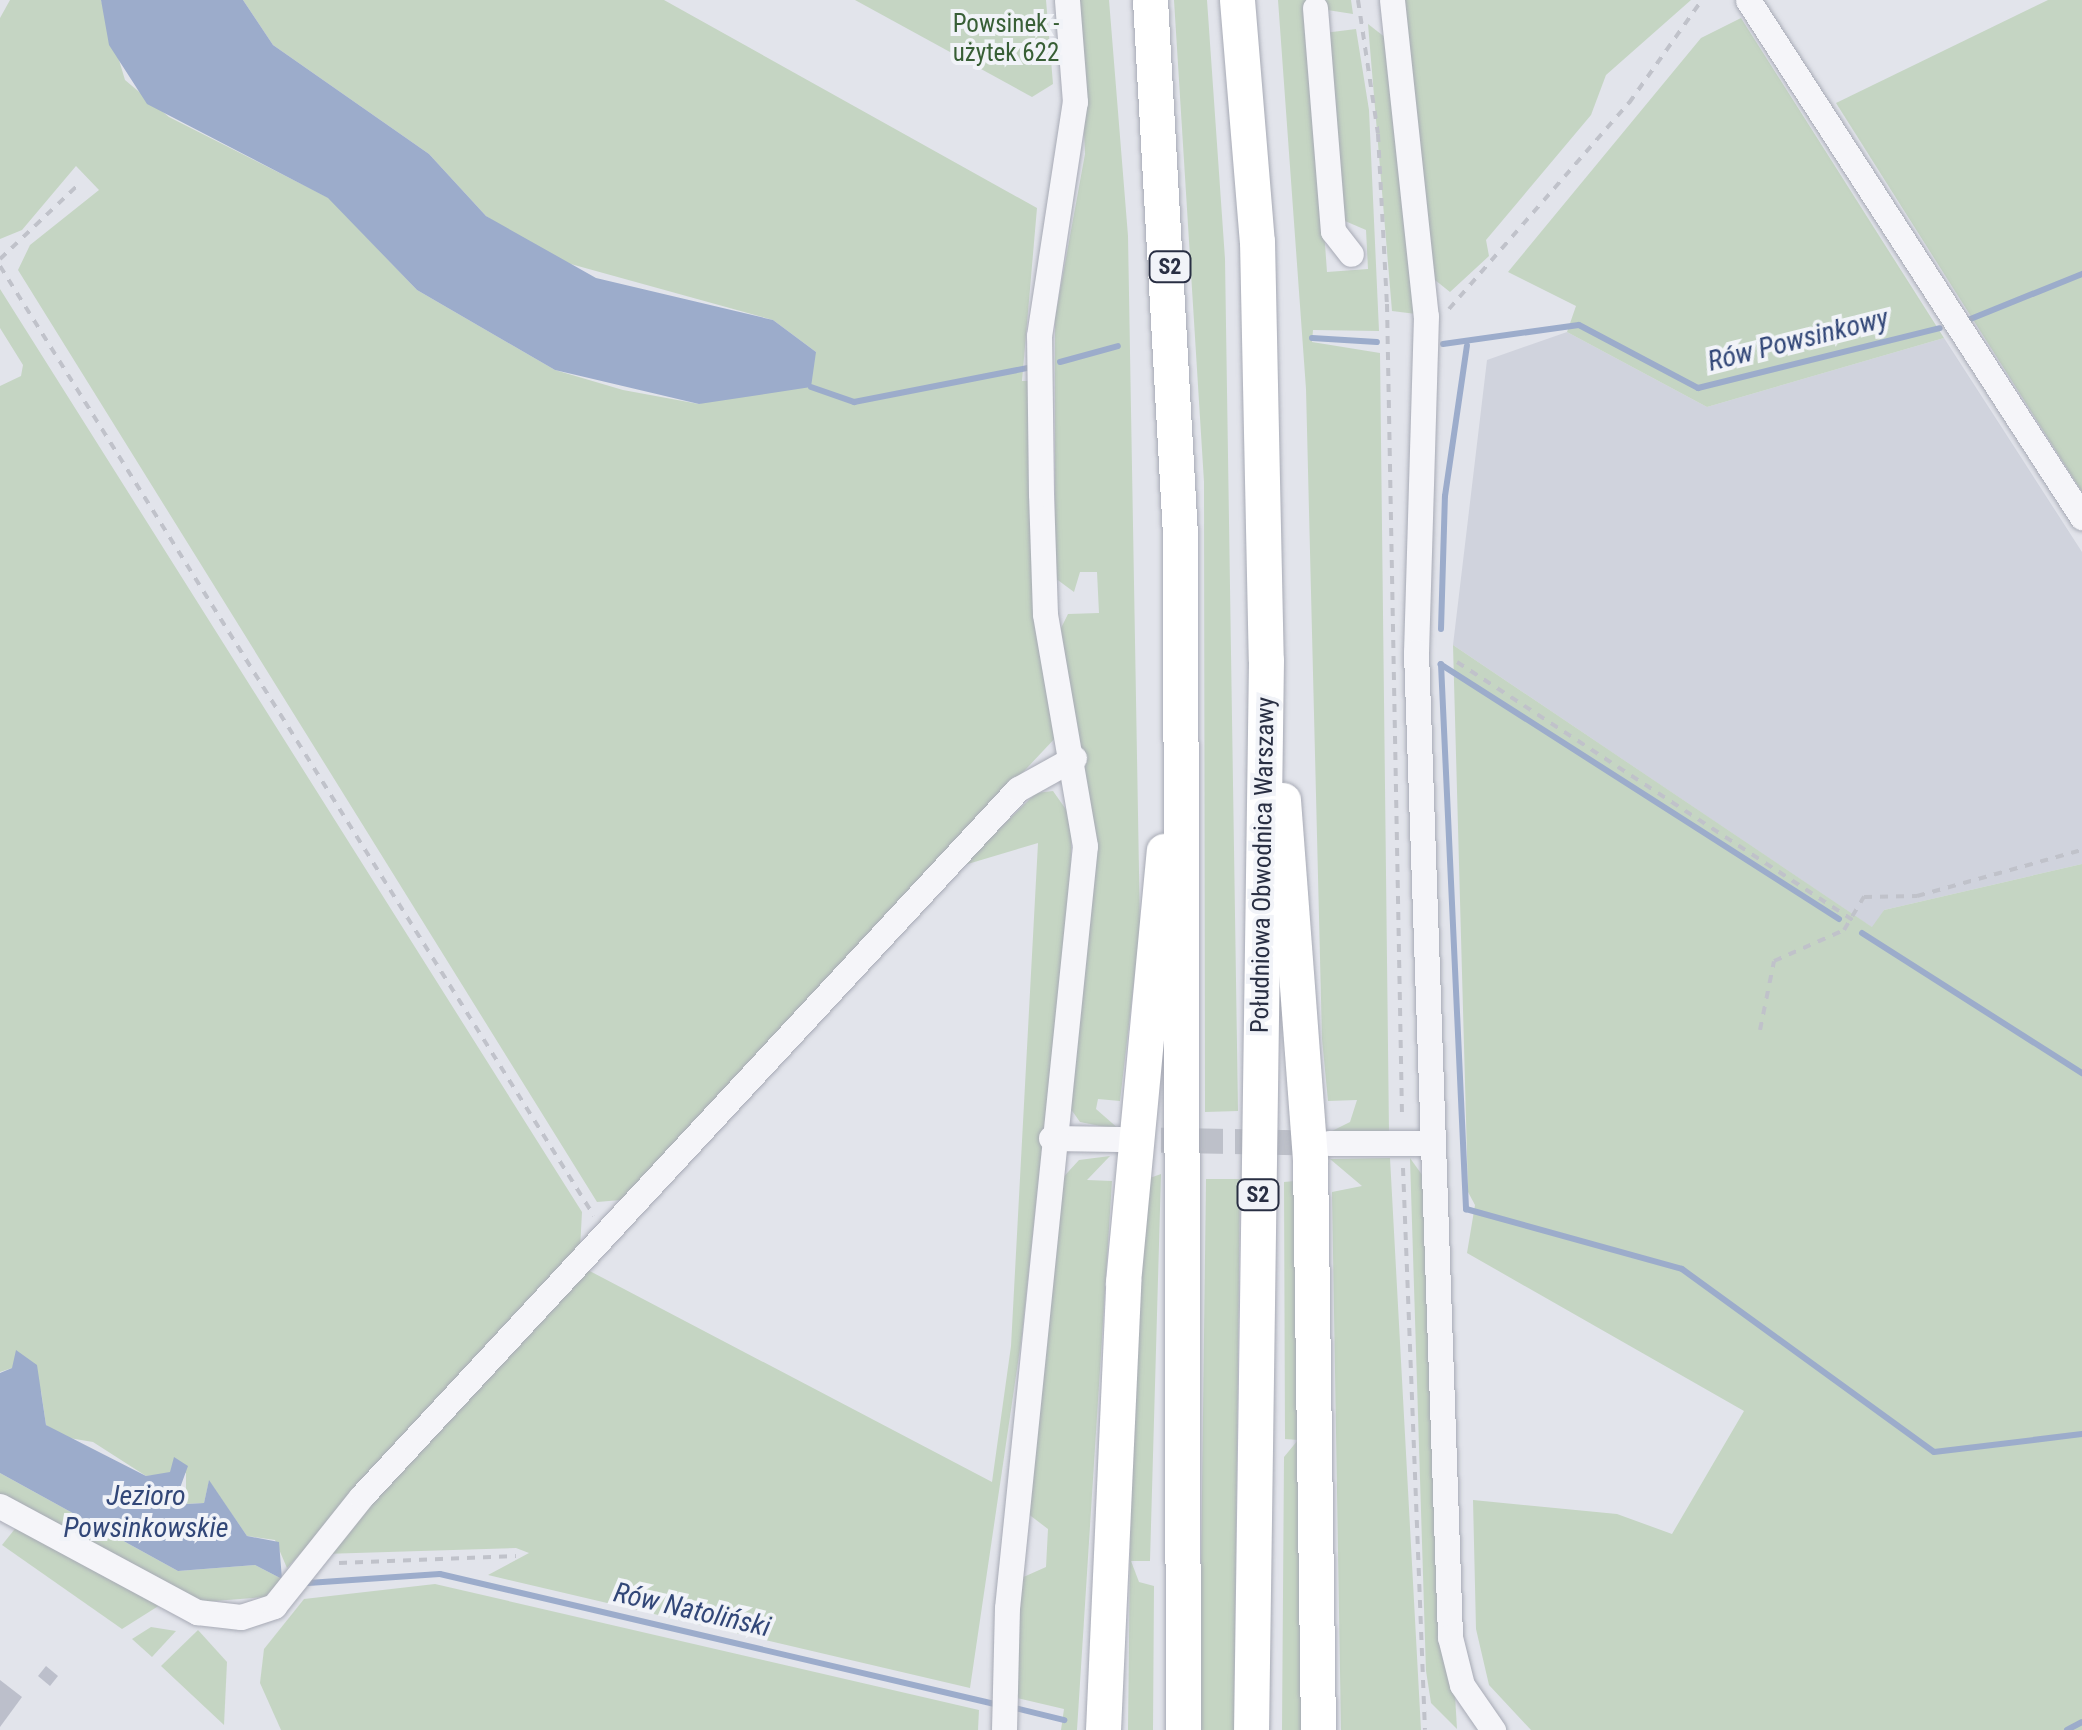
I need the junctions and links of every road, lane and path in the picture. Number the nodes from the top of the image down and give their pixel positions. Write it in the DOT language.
graph roads {
  1 [pos="1066,0"];
  2 [pos="1150,0"];
  3 [pos="1237,0"];
  4 [pos="1358,0"];
  5 [pos="1392,0"];
  6 [pos="1702,0"];
  7 [pos="1748,0"];
  8 [pos="1315,8"];
  9 [pos="78,185"];
  10 [pos="1351,254"];
  11 [pos="0,259"];
  12 [pos="0,266"];
  13 [pos="1426,316"];
  14 [pos="2082,517"];
  15 [pos="1266,660"];
  16 [pos="1457,662"];
  17 [pos="1182,686"];
  18 [pos="1074,758"];
  19 [pos="2082,850"];
  20 [pos="1853,920"];
  21 [pos="1760,1030"];
  22 [pos="1052,1138"];
  23 [pos="1118,1139"];
  24 [pos="1328,1143"];
  25 [pos="1403,1143"];
  26 [pos="1433,1143"];
  27 [pos="604,1232"];
  28 [pos="0,1506"];
  29 [pos="516,1556"];
  30 [pos="310,1561"];
  31 [pos="1484,1727"];
  32 [pos="1004,1730"];
  33 [pos="1103,1730"];
  34 [pos="1182,1730"];
  35 [pos="1251,1730"];
  36 [pos="1318,1730"];
  37 [pos="1426,1730"];
  1 -- 18 [label="street"];
  2 -- 17 [label="highway, S2"];
  3 -- 15 [label="highway, Południowa Obwodnica Warszawy / S2"];
  4 -- 25 [label="path"];
  5 -- 13 [label="street"];
  6 -- 13 [label="path"];
  7 -- 14 [label="street"];
  8 -- 10 [label="street"];
  9 -- 11 [label="path"];
  12 -- 27 [label="path"];
  13 -- 26 [label="street"];
  15 -- 35 [label="highway, Południowa Obwodnica Warszawy / S2"];
  15 -- 36 [label="highway"];
  16 -- 20 [label="path"];
  17 -- 33 [label="highway"];
  17 -- 34 [label="highway, S2"];
  18 -- 22 [label="street"];
  18 -- 27 [label="street"];
  19 -- 20 [label="path"];
  20 -- 21 [label="path"];
  22 -- 23 [label="street"];
  22 -- 32 [label="street"];
  24 -- 25 [label="street"];
  25 -- 26 [label="street"];
  25 -- 37 [label="path"];
  26 -- 31 [label="street"];
  27 -- 30 [label="street"];
  28 -- 30 [label="street"];
  29 -- 30 [label="path"];
}
